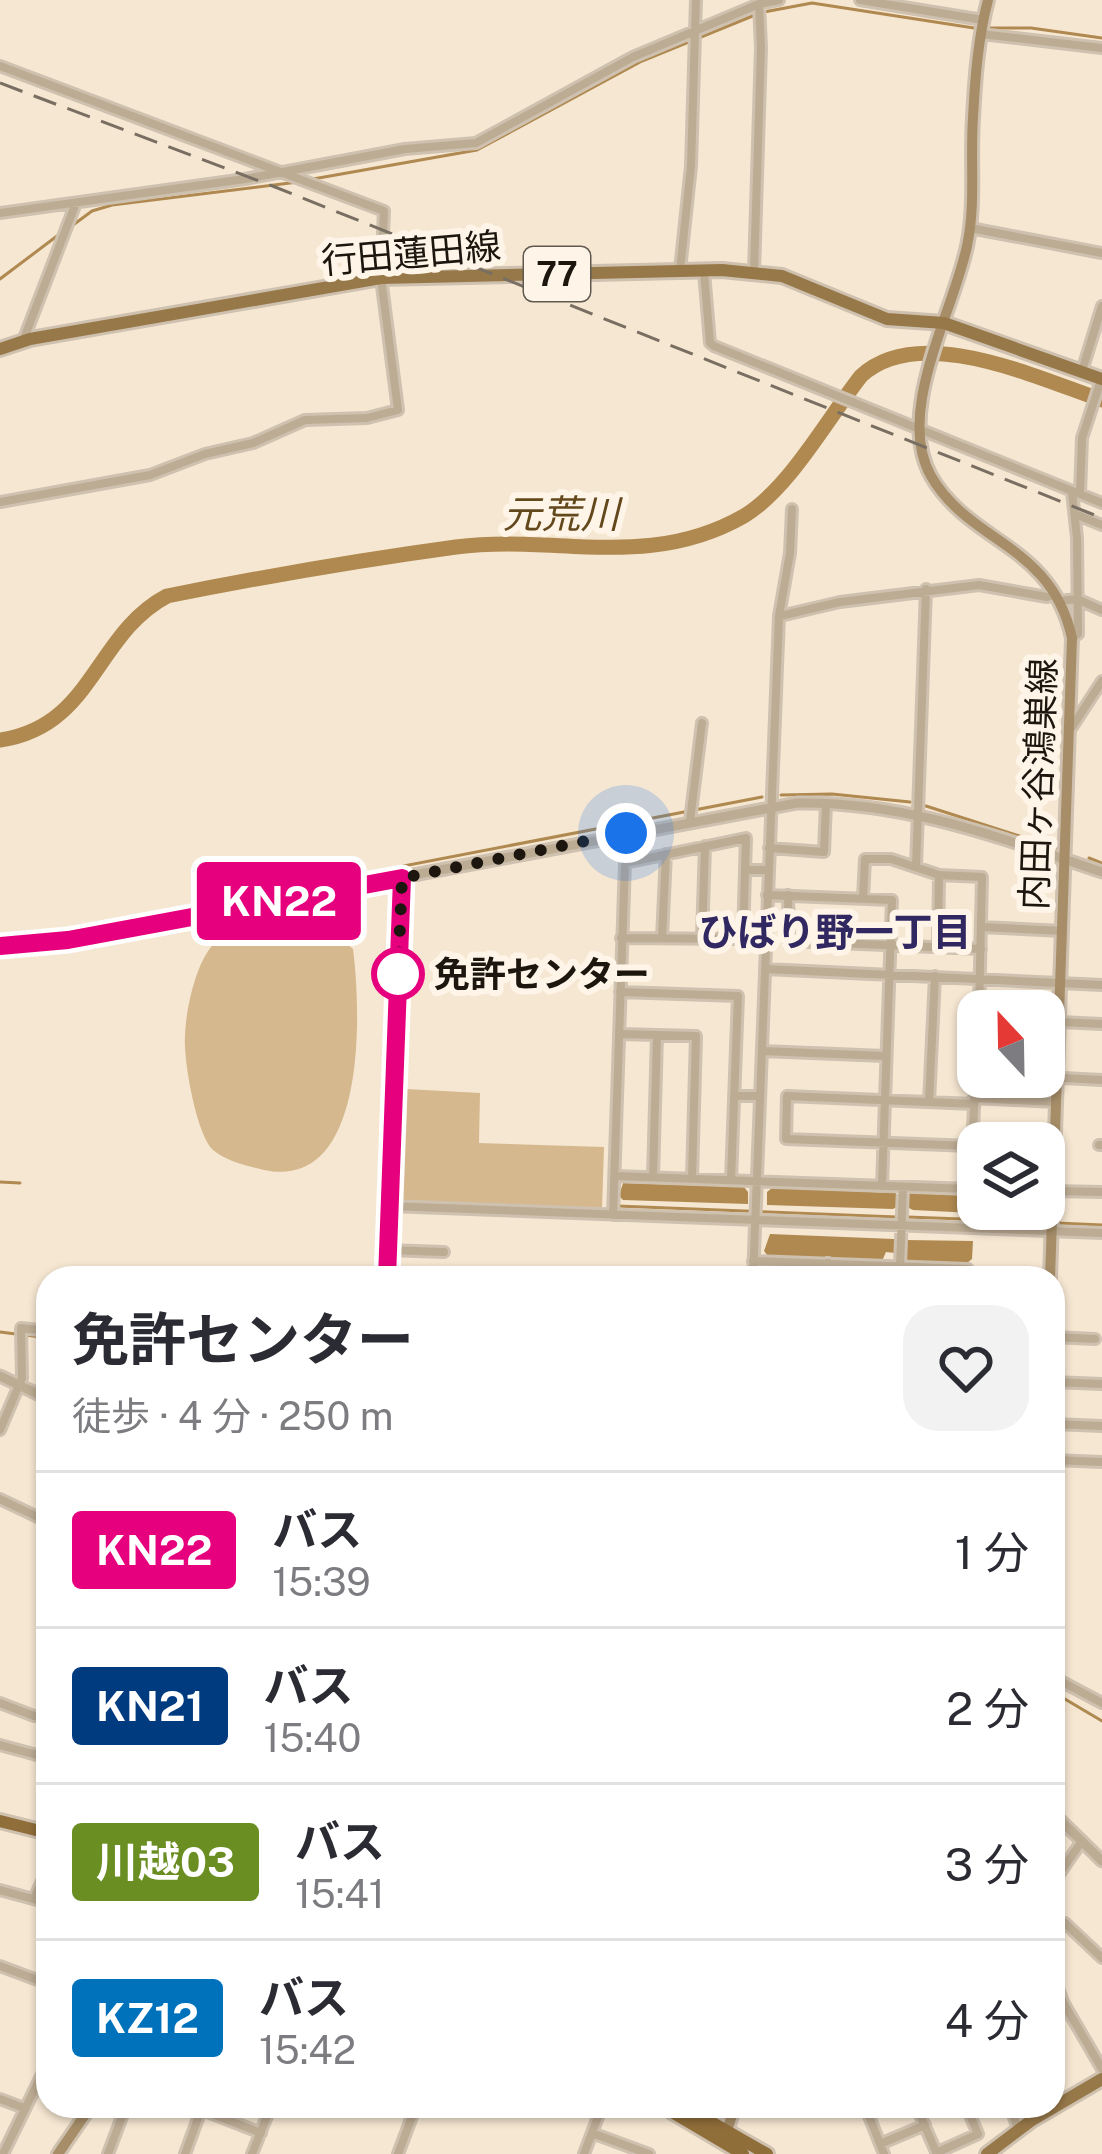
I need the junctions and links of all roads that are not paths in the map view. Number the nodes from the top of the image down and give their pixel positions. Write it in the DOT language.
graph roads {
  1 [pos="697,0"];
  2 [pos="779,0"];
  3 [pos="860,0"];
  4 [pos="988,0"];
  5 [pos="759,4"];
  6 [pos="983,20"];
  7 [pos="696,30"];
  8 [pos="982,34"];
  9 [pos="1102,48"];
  10 [pos="0,66"];
  11 [pos="283,172"];
  12 [pos="76,203"];
  13 [pos="0,213"];
  14 [pos="970,228"];
  15 [pos="1102,253"];
  16 [pos="680,270"];
  17 [pos="704,270"];
  18 [pos="754,272"];
  19 [pos="381,278"];
  20 [pos="1102,306"];
  21 [pos="944,326"];
  22 [pos="23,340"];
  23 [pos="0,349"];
  24 [pos="1082,372"];
  25 [pos="1101,380"];
  26 [pos="918,430"];
  27 [pos="1076,492"];
  28 [pos="0,502"];
  29 [pos="1102,502"];
  30 [pos="792,509"];
  31 [pos="1075,514"];
  32 [pos="1102,525"];
  33 [pos="926,589"];
  34 [pos="1058,598"];
  35 [pos="1077,599"];
  36 [pos="1102,610"];
  37 [pos="779,616"];
  38 [pos="1072,638"];
  39 [pos="1102,681"];
  40 [pos="702,723"];
  41 [pos="1071,728"];
  42 [pos="826,803"];
  43 [pos="771,806"];
  44 [pos="917,813"];
  45 [pos="690,821"];
  46 [pos="626,833"];
  47 [pos="705,846"];
  48 [pos="770,848"];
  49 [pos="666,854"];
  50 [pos="1066,860"];
  51 [pos="625,863"];
  52 [pos="916,867"];
  53 [pos="745,870"];
  54 [pos="769,870"];
  55 [pos="1102,872"];
  56 [pos="939,875"];
  57 [pos="402,878"];
  58 [pos="767,895"];
  59 [pos="788,896"];
  60 [pos="862,898"];
  61 [pos="981,928"];
  62 [pos="1064,931"];
  63 [pos="621,938"];
  64 [pos="662,938"];
  65 [pos="702,938"];
  66 [pos="889,945"];
  67 [pos="0,946"];
  68 [pos="938,947"];
  69 [pos="981,949"];
  70 [pos="765,969"];
  71 [pos="889,975"];
  72 [pos="935,976"];
  73 [pos="980,979"];
  74 [pos="1060,984"];
  75 [pos="1102,985"];
  76 [pos="980,990"];
  77 [pos="1060,990"];
  78 [pos="620,992"];
  79 [pos="1102,1024"];
  80 [pos="1065,1025"];
  81 [pos="619,1034"];
  82 [pos="657,1035"];
  83 [pos="761,1052"];
  84 [pos="885,1056"];
  85 [pos="1065,1078"];
  86 [pos="1102,1080"];
  87 [pos="734,1096"];
  88 [pos="760,1096"];
  89 [pos="974,1098"];
  90 [pos="1057,1098"];
  91 [pos="883,1099"];
  92 [pos="974,1101"];
  93 [pos="929,1102"];
  94 [pos="1057,1102"];
  95 [pos="973,1122"];
  96 [pos="1055,1122"];
  97 [pos="884,1143"];
  98 [pos="957,1146"];
  99 [pos="615,1177"];
  100 [pos="653,1178"];
  101 [pos="692,1178"];
  102 [pos="731,1180"];
  103 [pos="757,1182"];
  104 [pos="882,1186"];
  105 [pos="903,1187"];
  106 [pos="957,1189"];
  107 [pos="1065,1191"];
  108 [pos="1102,1192"];
  109 [pos="389,1206"];
  110 [pos="613,1214"];
  111 [pos="754,1220"];
  112 [pos="902,1226"];
  113 [pos="1052,1231"];
  114 [pos="1102,1233"];
  115 [pos="388,1250"];
  116 [pos="444,1252"];
  117 [pos="753,1261"];
  118 [pos="828,1263"];
  119 [pos="870,1265"];
  120 [pos="387,1266"];
  121 [pos="753,1266"];
  122 [pos="900,1266"];
  123 [pos="1051,1266"];
  124 [pos="36,1330"];
  125 [pos="1065,1338"];
  126 [pos="1095,1339"];
  127 [pos="0,1376"];
  128 [pos="1065,1382"];
  129 [pos="1102,1384"];
  130 [pos="20,1386"];
  131 [pos="36,1393"];
  132 [pos="1065,1424"];
  133 [pos="1102,1426"];
  134 [pos="0,1430"];
  135 [pos="1065,1460"];
  136 [pos="1102,1462"];
  137 [pos="0,1499"];
  138 [pos="36,1516"];
  139 [pos="1065,1683"];
  140 [pos="0,1703"];
  141 [pos="1102,1703"];
  142 [pos="34,1716"];
  143 [pos="0,1745"];
  144 [pos="36,1755"];
  145 [pos="1065,1824"];
  146 [pos="0,1825"];
  147 [pos="36,1835"];
  148 [pos="1082,1839"];
  149 [pos="1065,1857"];
  150 [pos="1102,1861"];
  151 [pos="0,1890"];
  152 [pos="36,1895"];
  153 [pos="34,1899"];
  154 [pos="1065,1922"];
  155 [pos="1102,1958"];
  156 [pos="0,1967"];
  157 [pos="36,1980"];
  158 [pos="1065,2005"];
  159 [pos="1102,2068"];
  160 [pos="1102,2080"];
  161 [pos="36,2085"];
  162 [pos="1065,2098"];
  163 [pos="0,2099"];
  164 [pos="24,2108"];
  165 [pos="83,2118"];
  166 [pos="122,2118"];
  167 [pos="193,2118"];
  168 [pos="222,2118"];
  169 [pos="267,2118"];
  170 [pos="412,2118"];
  171 [pos="598,2118"];
  172 [pos="682,2118"];
  173 [pos="696,2118"];
  174 [pos="872,2118"];
  175 [pos="922,2118"];
  176 [pos="972,2118"];
  177 [pos="1014,2118"];
  178 [pos="1033,2118"];
  179 [pos="925,2125"];
  180 [pos="1018,2129"];
  181 [pos="261,2133"];
  182 [pos="592,2133"];
  183 [pos="723,2142"];
  184 [pos="882,2149"];
  185 [pos="937,2153"];
  186 [pos="3,2154"];
  187 [pos="58,2154"];
  188 [pos="108,2154"];
  189 [pos="184,2154"];
  190 [pos="252,2154"];
  191 [pos="398,2154"];
  192 [pos="584,2154"];
  193 [pos="649,2154"];
  194 [pos="743,2154"];
  195 [pos="766,2154"];
  196 [pos="987,2154"];
  1 -- 7 [label="street"];
  2 -- 5 [label="street"];
  3 -- 6 [label="street"];
  4 -- 6 [label="main road"];
  5 -- 7 [label="street"];
  5 -- 18 [label="street"];
  6 -- 8 [label="main road"];
  7 -- 11 [label="street"];
  7 -- 16 [label="street"];
  8 -- 9 [label="street"];
  8 -- 14 [label="main road"];
  10 -- 11 [label="street"];
  11 -- 12 [label="street"];
  11 -- 19 [label="street"];
  12 -- 13 [label="street"];
  12 -- 22 [label="street"];
  14 -- 15 [label="street"];
  14 -- 21 [label="main road"];
  16 -- 17 [label="main road, 行田蓮田線 / 77"];
  16 -- 19 [label="main road, 行田蓮田線 / 77"];
  17 -- 18 [label="main road, 行田蓮田線 / 77"];
  17 -- 26 [label="street"];
  18 -- 21 [label="main road, 行田蓮田線 / 77"];
  19 -- 22 [label="main road, 行田蓮田線 / 77"];
  19 -- 28 [label="street"];
  20 -- 24 [label="street"];
  21 -- 24 [label="main road, 行田蓮田線 / 77"];
  21 -- 26 [label="main road"];
  22 -- 23 [label="main road, 行田蓮田線 / 77"];
  24 -- 25 [label="main road, 行田蓮田線 / 77"];
  25 -- 27 [label="street"];
  26 -- 27 [label="street"];
  26 -- 34 [label="main road, 内田ヶ谷鴻巣線"];
  27 -- 29 [label="street"];
  27 -- 31 [label="street"];
  30 -- 37 [label="street"];
  31 -- 32 [label="street"];
  31 -- 35 [label="street"];
  33 -- 34 [label="street"];
  33 -- 37 [label="street"];
  33 -- 44 [label="street"];
  34 -- 35 [label="street"];
  34 -- 38 [label="main road, 内田ヶ谷鴻巣線"];
  35 -- 36 [label="street"];
  35 -- 38 [label="street"];
  37 -- 43 [label="street"];
  38 -- 41 [label="main road, 内田ヶ谷鴻巣線"];
  39 -- 41 [label="street"];
  40 -- 45 [label="street"];
  41 -- 50 [label="main road, 内田ヶ谷鴻巣線"];
  42 -- 43 [label="street"];
  42 -- 44 [label="street"];
  42 -- 48 [label="street"];
  43 -- 45 [label="street"];
  43 -- 48 [label="street"];
  44 -- 50 [label="street"];
  44 -- 52 [label="street"];
  45 -- 46 [label="street"];
  46 -- 51 [label="street"];
  46 -- 57 [label="street"];
  47 -- 49 [label="street"];
  47 -- 53 [label="street"];
  47 -- 65 [label="street"];
  48 -- 54 [label="street"];
  49 -- 51 [label="street"];
  49 -- 64 [label="street"];
  50 -- 55 [label="street"];
  50 -- 62 [label="main road, 内田ヶ谷鴻巣線"];
  51 -- 63 [label="street"];
  52 -- 56 [label="street"];
  52 -- 60 [label="street"];
  53 -- 54 [label="street"];
  53 -- 65 [label="street"];
  54 -- 58 [label="street"];
  56 -- 61 [label="street"];
  56 -- 68 [label="street"];
  57 -- 67 [label="street"];
  57 -- 109 [label="street"];
  58 -- 59 [label="street"];
  58 -- 70 [label="street"];
  59 -- 60 [label="street"];
  59 -- 66 [label="street"];
  60 -- 66 [label="street"];
  61 -- 62 [label="street"];
  61 -- 69 [label="street"];
  62 -- 74 [label="main road, 内田ヶ谷鴻巣線"];
  63 -- 64 [label="street"];
  63 -- 78 [label="street"];
  64 -- 65 [label="street"];
  66 -- 68 [label="street"];
  66 -- 71 [label="street"];
  68 -- 69 [label="street"];
  69 -- 73 [label="street"];
  70 -- 71 [label="street"];
  70 -- 83 [label="street"];
  71 -- 72 [label="street"];
  71 -- 84 [label="street"];
  72 -- 73 [label="street"];
  72 -- 93 [label="street"];
  73 -- 74 [label="street"];
  73 -- 76 [label="street"];
  74 -- 75 [label="street"];
  74 -- 77 [label="main road, 内田ヶ谷鴻巣線"];
  78 -- 81 [label="street"];
  78 -- 87 [label="street"];
  79 -- 80 [label="street"];
  81 -- 82 [label="street"];
  81 -- 99 [label="street"];
  82 -- 100 [label="street"];
  82 -- 101 [label="street"];
  83 -- 84 [label="street"];
  83 -- 88 [label="street"];
  84 -- 91 [label="street"];
  85 -- 86 [label="street"];
  87 -- 88 [label="street"];
  87 -- 102 [label="street"];
  88 -- 103 [label="street"];
  89 -- 92 [label="street"];
  90 -- 94 [label="main road, 内田ヶ谷鴻巣線"];
  91 -- 93 [label="street"];
  91 -- 97 [label="street"];
  91 -- 97 [label="street"];
  92 -- 93 [label="street"];
  92 -- 94 [label="street"];
  92 -- 95 [label="street"];
  94 -- 96 [label="main road, 内田ヶ谷鴻巣線"];
  97 -- 98 [label="street"];
  97 -- 104 [label="street"];
  99 -- 100 [label="street"];
  99 -- 110 [label="street"];
  100 -- 101 [label="street"];
  101 -- 102 [label="street"];
  102 -- 103 [label="street"];
  103 -- 104 [label="street"];
  103 -- 111 [label="street"];
  104 -- 105 [label="street"];
  105 -- 106 [label="street"];
  105 -- 112 [label="street"];
  107 -- 108 [label="street"];
  109 -- 110 [label="street"];
  109 -- 115 [label="street"];
  110 -- 111 [label="street"];
  111 -- 112 [label="street"];
  111 -- 117 [label="street"];
  112 -- 113 [label="street"];
  112 -- 122 [label="street"];
  113 -- 114 [label="street"];
  113 -- 123 [label="main road, 内田ヶ谷鴻巣線"];
  115 -- 116 [label="street"];
  115 -- 120 [label="street"];
  117 -- 118 [label="street"];
  117 -- 121 [label="street"];
  118 -- 119 [label="street"];
  119 -- 122 [label="street"];
  124 -- 130 [label="street"];
  125 -- 126 [label="street"];
  127 -- 130 [label="street"];
  128 -- 129 [label="street"];
  130 -- 131 [label="street"];
  130 -- 134 [label="street"];
  132 -- 133 [label="street"];
  135 -- 136 [label="street"];
  137 -- 138 [label="street"];
  139 -- 141 [label="street"];
  140 -- 142 [label="street"];
  143 -- 144 [label="street"];
  145 -- 148 [label="street"];
  146 -- 147 [label="highway"];
  148 -- 149 [label="street"];
  148 -- 150 [label="street"];
  151 -- 153 [label="street"];
  152 -- 153 [label="street"];
  154 -- 155 [label="street"];
  156 -- 157 [label="street"];
  158 -- 159 [label="street"];
  160 -- 162 [label="main road"];
  161 -- 164 [label="street"];
  163 -- 164 [label="street"];
  164 -- 186 [label="street"];
  165 -- 187 [label="main road"];
  166 -- 188 [label="street"];
  167 -- 189 [label="street"];
  168 -- 181 [label="street"];
  169 -- 181 [label="street"];
  170 -- 191 [label="street"];
  171 -- 182 [label="street"];
  172 -- 183 [label="highway"];
  173 -- 183 [label="highway"];
  174 -- 184 [label="street"];
  175 -- 179 [label="street"];
  176 -- 185 [label="street"];
  177 -- 180 [label="street"];
  178 -- 180 [label="main road"];
  179 -- 184 [label="street"];
  179 -- 185 [label="street"];
  180 -- 196 [label="main road"];
  181 -- 190 [label="street"];
  182 -- 192 [label="street"];
  182 -- 193 [label="street"];
  183 -- 194 [label="highway"];
  183 -- 195 [label="highway"];
}
